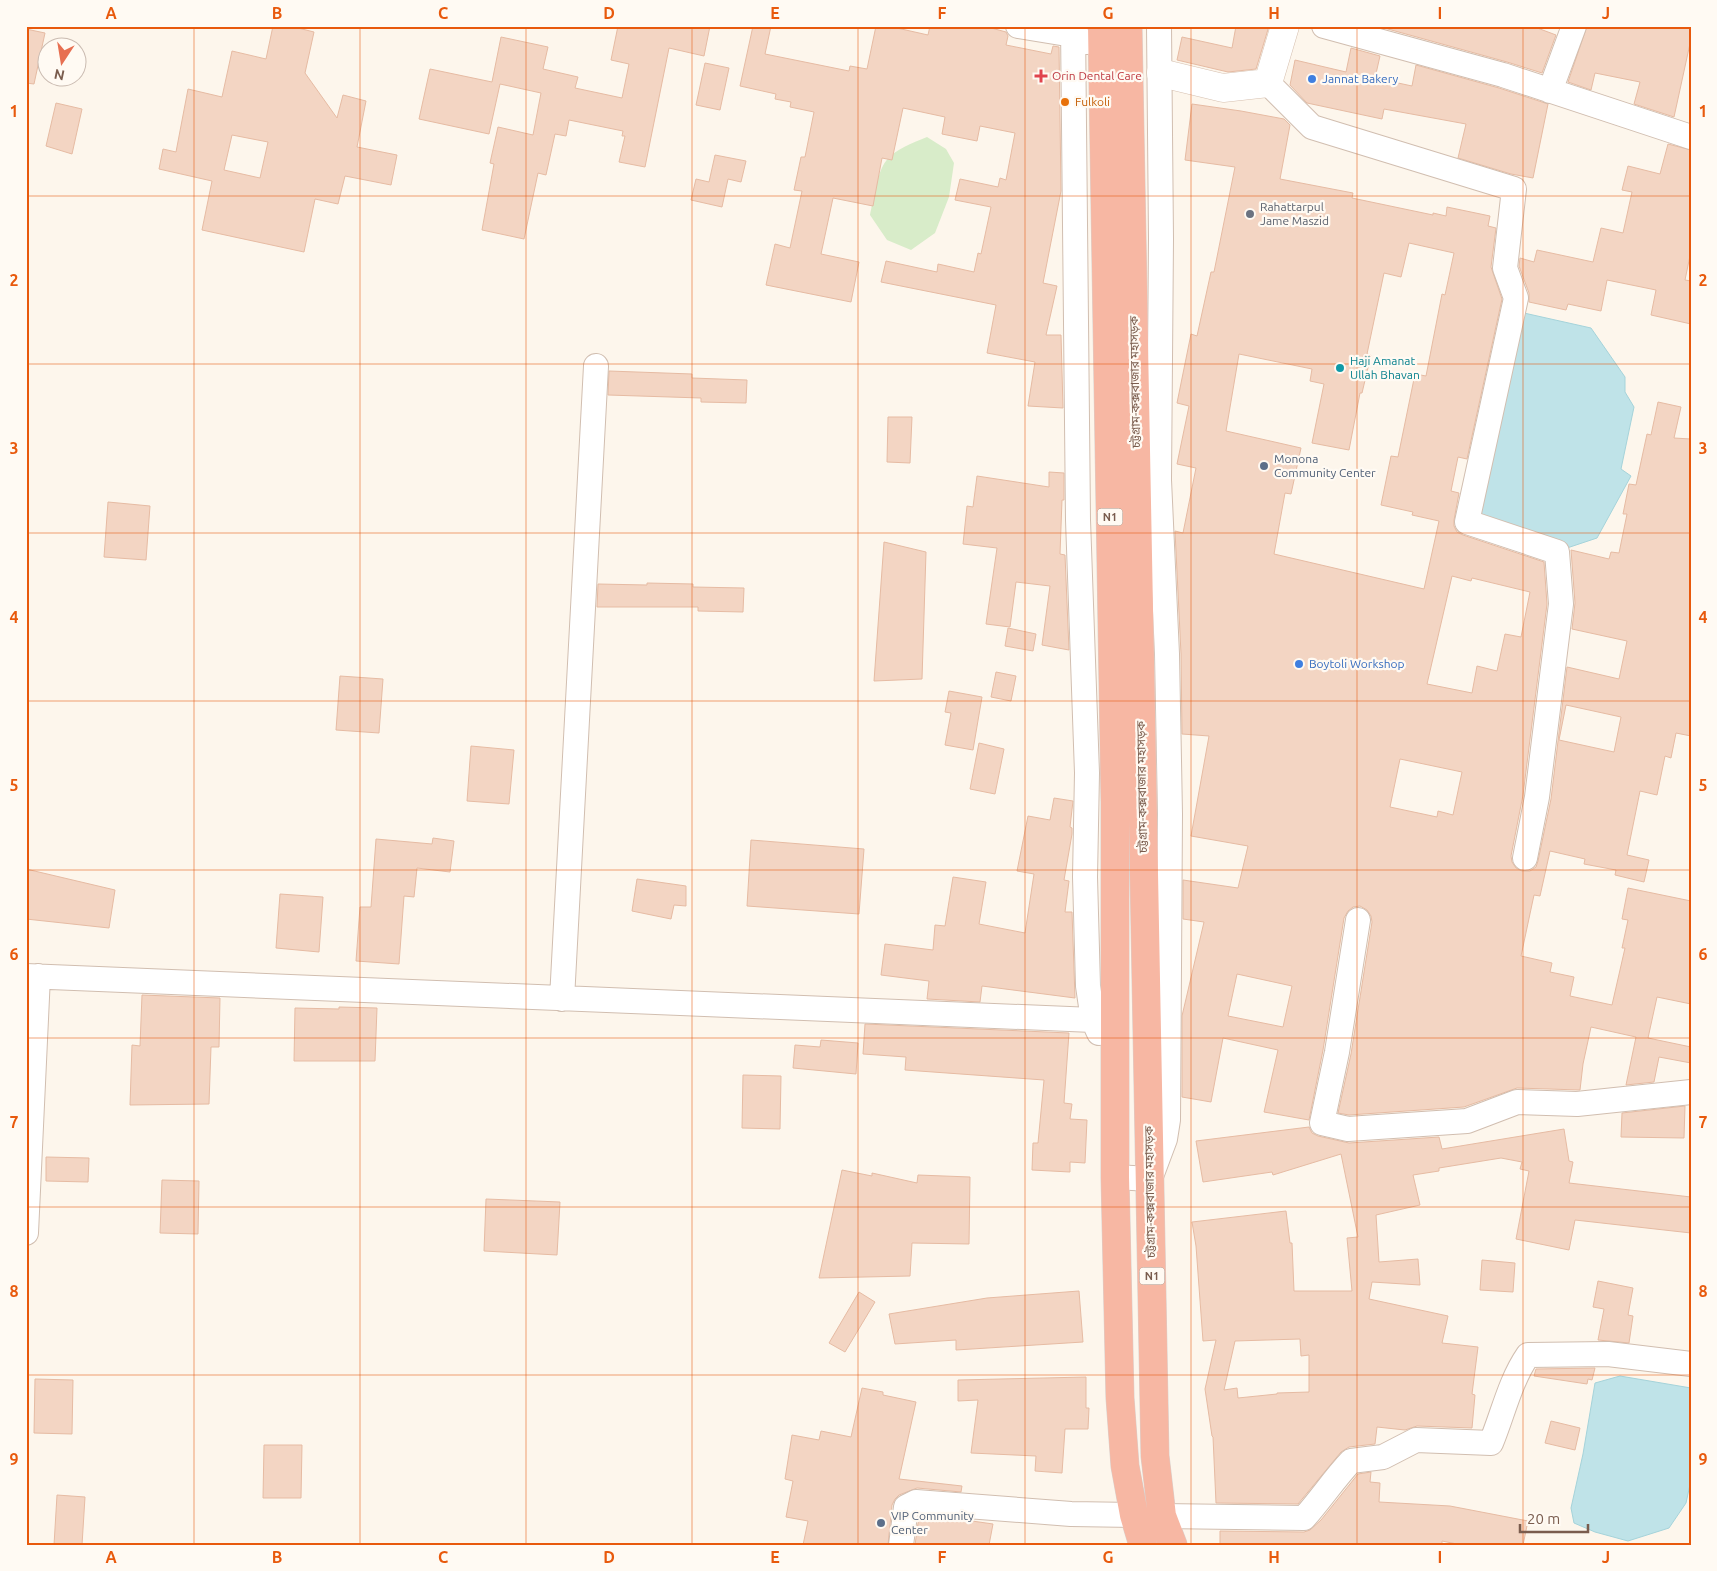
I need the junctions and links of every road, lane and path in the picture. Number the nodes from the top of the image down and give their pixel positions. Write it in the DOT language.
graph roads {
  1 [pos="1018,26"];
  2 [pos="1128,26"];
  3 [pos="1159,26"];
  4 [pos="1286,26"];
  5 [pos="1324,26"];
  6 [pos="1574,26"];
  7 [pos="1084,33"];
  8 [pos="1152,69"];
  9 [pos="1268,83"];
  10 [pos="1550,91"];
  11 [pos="1691,136"];
  12 [pos="596,366"];
  13 [pos="1525,858"];
  14 [pos="1358,920"];
  15 [pos="32,976"];
  16 [pos="562,998"];
  17 [pos="1093,1020"];
  18 [pos="1115,1064"];
  19 [pos="1691,1092"];
  20 [pos="1115,1177"];
  21 [pos="1150,1179"];
  22 [pos="26,1234"];
  23 [pos="1691,1364"];
  24 [pos="1134,1515"];
  25 [pos="1162,1516"];
  26 [pos="901,1545"];
  27 [pos="1143,1545"];
  28 [pos="1173,1545"];
  1 -- 7 [label="street"];
  2 -- 21 [label="highway, চট্টগ্রাম-কক্সবাজার মহাসড়ক / N1"];
  3 -- 8 [label="street"];
  4 -- 9 [label="street"];
  5 -- 10 [label="street"];
  6 -- 10 [label="street"];
  7 -- 17 [label="street"];
  7 -- 18 [label="highway, N1"];
  8 -- 9 [label="street"];
  8 -- 21 [label="street"];
  9 -- 13 [label="street"];
  10 -- 11 [label="street"];
  12 -- 16 [label="street"];
  14 -- 19 [label="street"];
  15 -- 16 [label="street"];
  15 -- 22 [label="street"];
  16 -- 17 [label="street"];
  17 -- 18 [label="street"];
  18 -- 20 [label="highway, N1"];
  20 -- 21 [label="street"];
  20 -- 24 [label="highway, N1"];
  21 -- 25 [label="highway, চট্টগ্রাম-কক্সবাজার মহাসড়ক / N1"];
  23 -- 25 [label="street"];
  24 -- 26 [label="street"];
  24 -- 27 [label="highway, N1"];
  25 -- 28 [label="highway, চট্টগ্রাম-কক্সবাজার মহাসড়ক / N1"];
}
